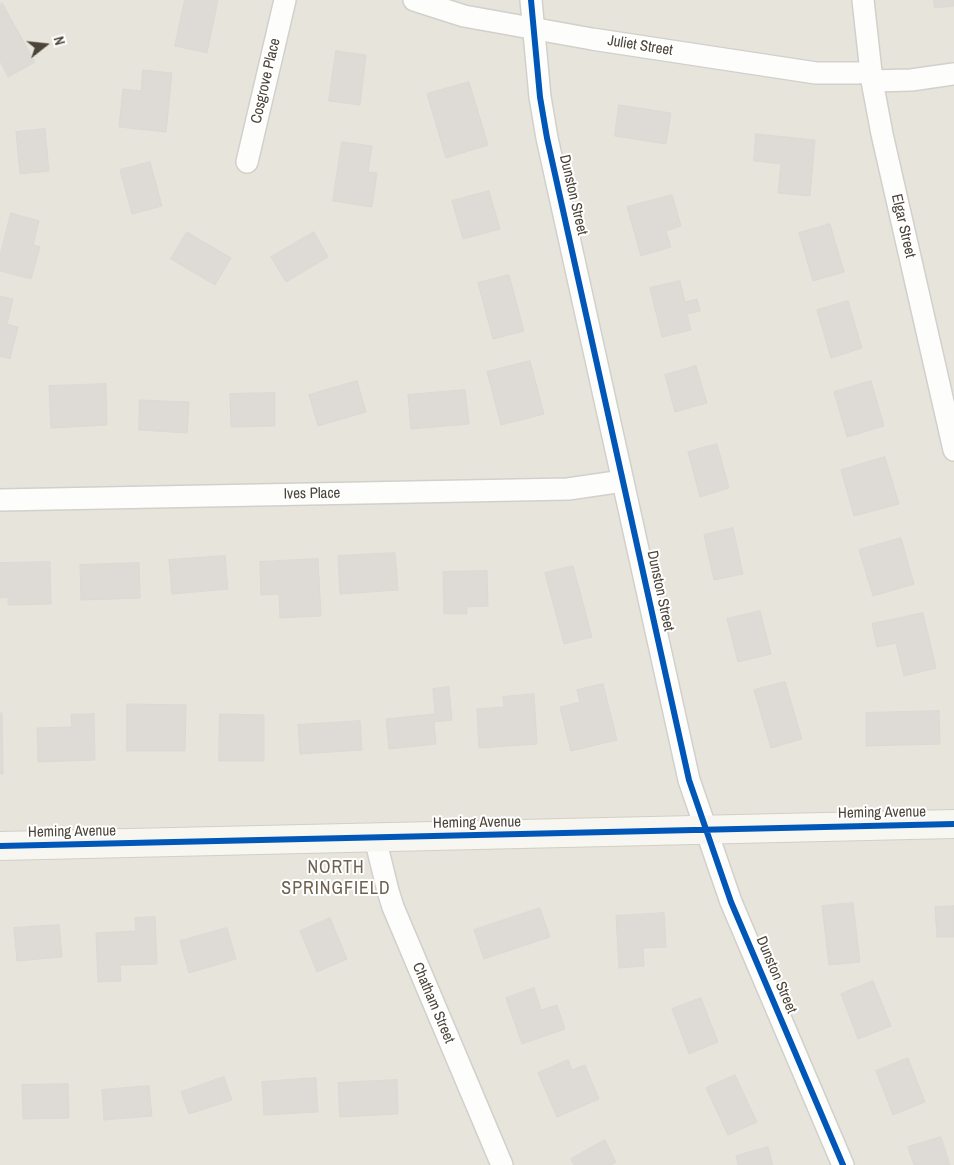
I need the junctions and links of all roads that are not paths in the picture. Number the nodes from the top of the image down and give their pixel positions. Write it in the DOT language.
graph roads {
  1 [pos="285,0"];
  2 [pos="414,0"];
  3 [pos="531,0"];
  4 [pos="863,0"];
  5 [pos="533,28"];
  6 [pos="954,74"];
  7 [pos="871,76"];
  8 [pos="247,162"];
  9 [pos="954,450"];
  10 [pos="624,481"];
  11 [pos="0,500"];
  12 [pos="954,824"];
  13 [pos="706,830"];
  14 [pos="376,838"];
  15 [pos="0,846"];
  16 [pos="495,1163"];
  17 [pos="843,1165"];
  1 -- 8 [label="street, Cosgrove Place"];
  2 -- 5 [label="street, Juliet Street"];
  3 -- 5 [label="street, Dunston Street"];
  4 -- 7 [label="street, Elgar Street"];
  5 -- 7 [label="street, Juliet Street"];
  5 -- 10 [label="street, Dunston Street"];
  6 -- 7 [label="street, Juliet Street"];
  7 -- 9 [label="street, Elgar Street"];
  10 -- 11 [label="street, Ives Place"];
  10 -- 13 [label="street, Dunston Street"];
  12 -- 13 [label="street, Heming Avenue"];
  13 -- 14 [label="street, Heming Avenue"];
  13 -- 17 [label="street, Dunston Street"];
  14 -- 15 [label="street, Heming Avenue"];
  14 -- 16 [label="street, Chatham Street"];
}
